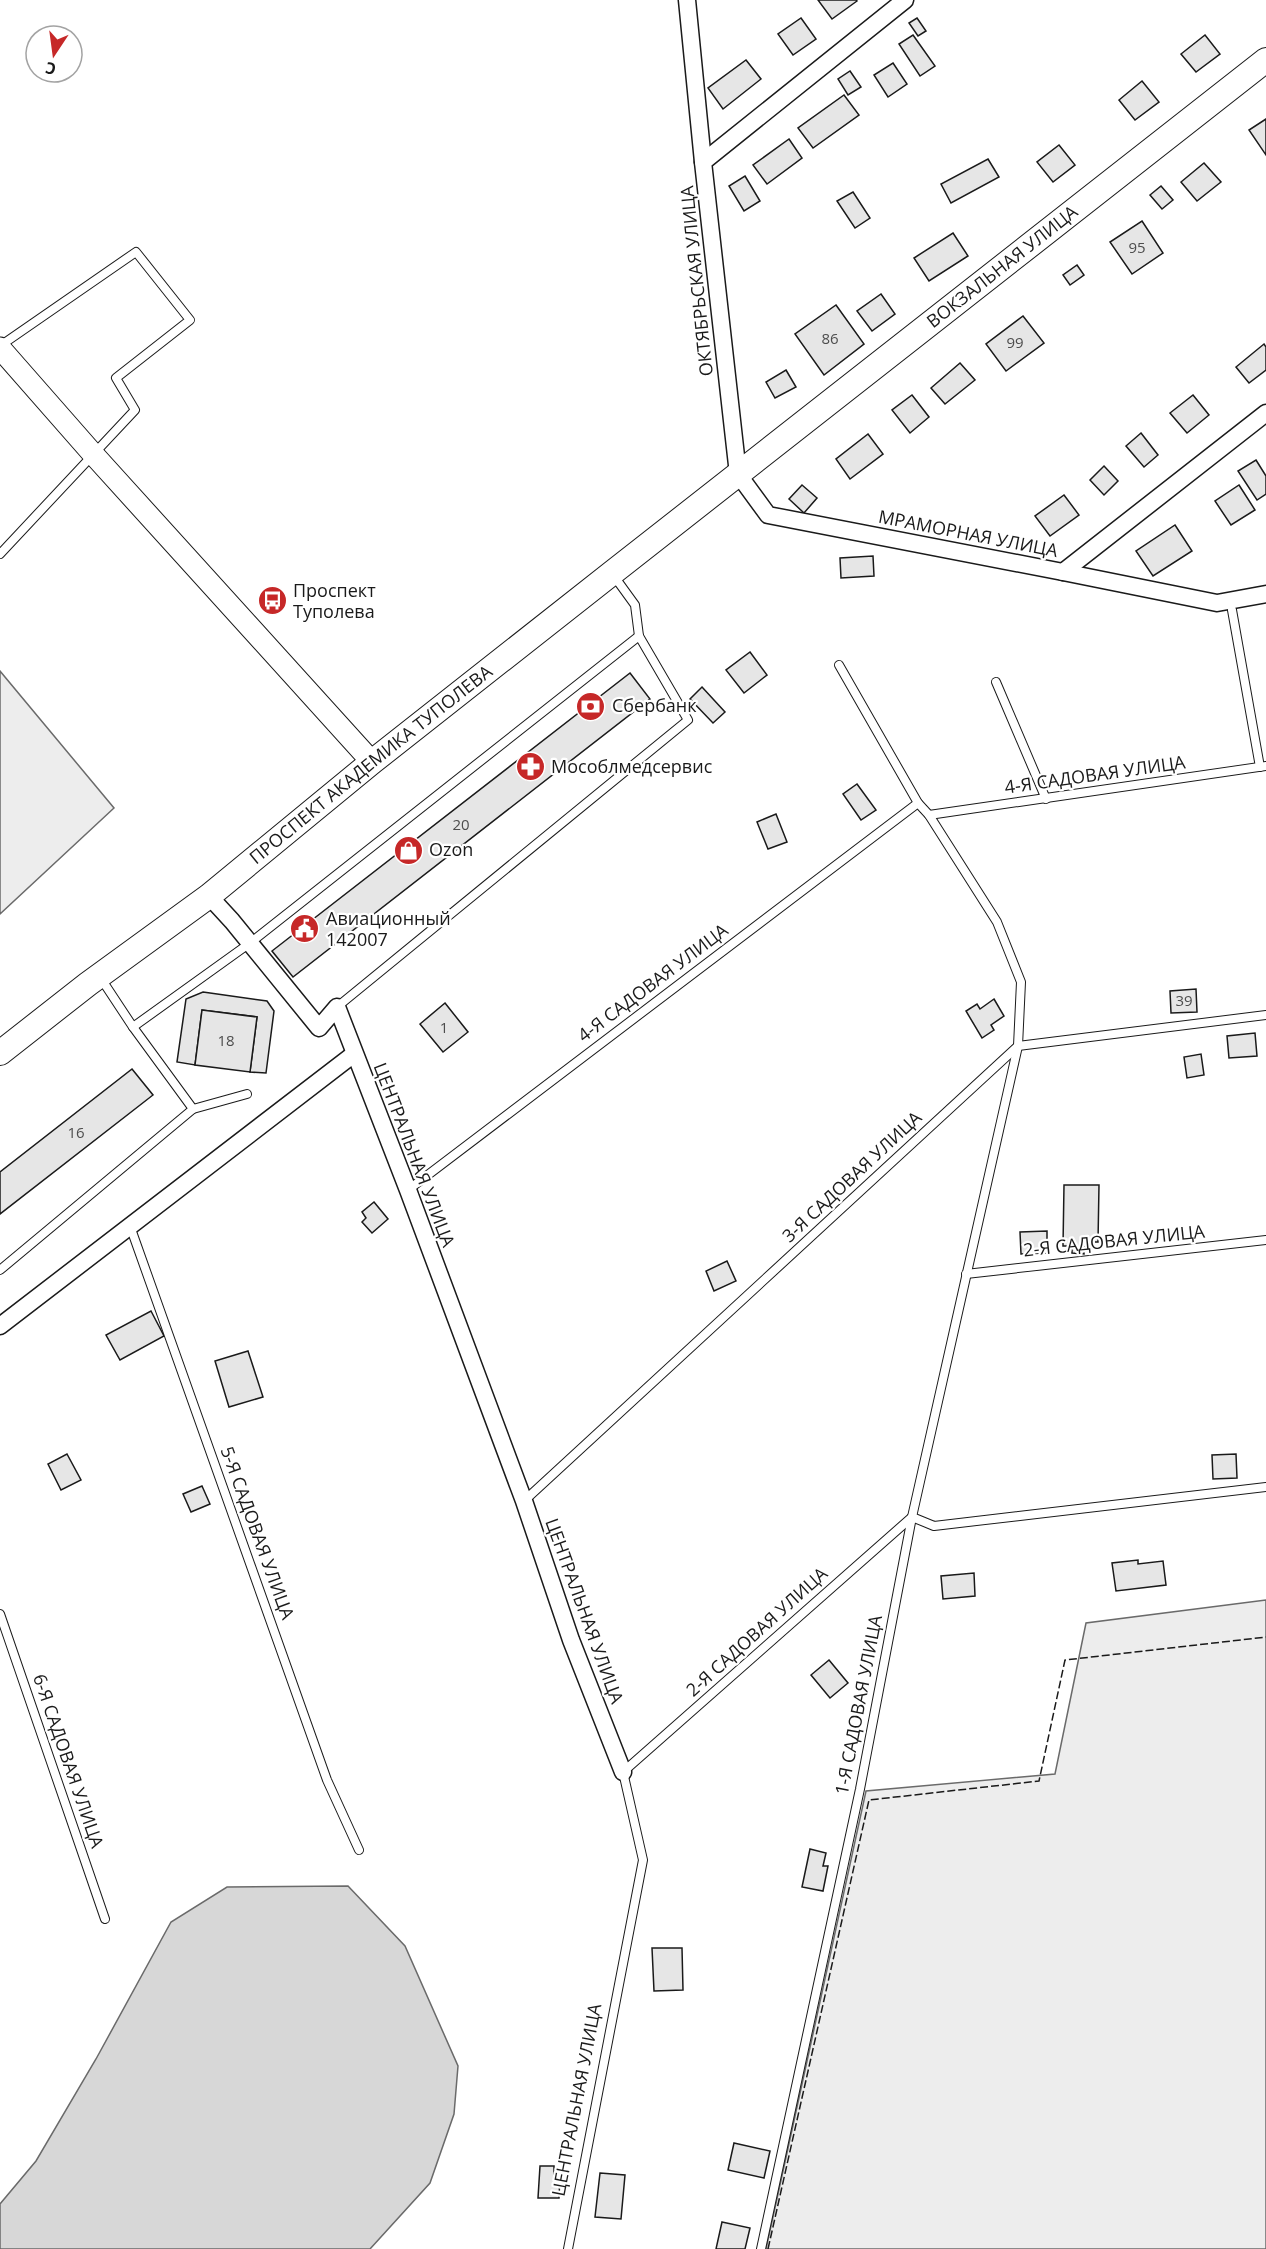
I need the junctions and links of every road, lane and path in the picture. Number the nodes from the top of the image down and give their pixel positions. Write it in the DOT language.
graph roads {
  1 [pos="687,0"];
  2 [pos="905,0"];
  3 [pos="1266,60"];
  4 [pos="703,162"];
  5 [pos="0,347"];
  6 [pos="1266,412"];
  7 [pos="93,454"];
  8 [pos="738,474"];
  9 [pos="0,554"];
  10 [pos="1063,572"];
  11 [pos="612,573"];
  12 [pos="1266,594"];
  13 [pos="1232,610"];
  14 [pos="639,636"];
  15 [pos="839,665"];
  16 [pos="996,682"];
  17 [pos="372,762"];
  18 [pos="1263,767"];
  19 [pos="1046,799"];
  20 [pos="918,803"];
  21 [pos="929,815"];
  22 [pos="209,896"];
  23 [pos="250,943"];
  24 [pos="99,975"];
  25 [pos="337,1007"];
  26 [pos="1266,1015"];
  27 [pos="133,1027"];
  28 [pos="1018,1046"];
  29 [pos="0,1053"];
  30 [pos="354,1054"];
  31 [pos="247,1094"];
  32 [pos="193,1109"];
  33 [pos="408,1191"];
  34 [pos="130,1225"];
  35 [pos="1266,1240"];
  36 [pos="0,1270"];
  37 [pos="966,1274"];
  38 [pos="0,1326"];
  39 [pos="1266,1487"];
  40 [pos="524,1501"];
  41 [pos="912,1517"];
  42 [pos="0,1614"];
  43 [pos="623,1772"];
  44 [pos="359,1850"];
  45 [pos="105,1919"];
  46 [pos="568,2249"];
  47 [pos="761,2249"];
  1 -- 4 [label="street"];
  2 -- 4 [label="street, ОКТЯБРЬСКАЯ УЛИЦА"];
  3 -- 8 [label="main road, ВОКЗАЛЬНАЯ УЛИЦА"];
  4 -- 8 [label="street, ОКТЯБРЬСКАЯ УЛИЦА"];
  5 -- 7 [label="street"];
  5 -- 7 [label="lane"];
  6 -- 10 [label="street, МРАМОРНАЯ УЛИЦА"];
  7 -- 9 [label="lane"];
  7 -- 17 [label="street"];
  8 -- 10 [label="street, МРАМОРНАЯ УЛИЦА"];
  8 -- 11 [label="main road, ПРОСПЕКТ АКАДЕМИКА ТУПОЛЕВА"];
  10 -- 12 [label="street"];
  11 -- 14 [label="lane"];
  11 -- 17 [label="main road, ПРОСПЕКТ АКАДЕМИКА ТУПОЛЕВА"];
  13 -- 18 [label="lane"];
  14 -- 23 [label="lane"];
  14 -- 25 [label="lane"];
  15 -- 20 [label="lane, 1-Я САДОВАЯ УЛИЦА"];
  16 -- 19 [label="lane"];
  17 -- 22 [label="main road, ПРОСПЕКТ АКАДЕМИКА ТУПОЛЕВА"];
  18 -- 19 [label="lane, 4-Я САДОВАЯ УЛИЦА"];
  19 -- 21 [label="lane, 4-Я САДОВАЯ УЛИЦА"];
  20 -- 21 [label="lane, 1-Я САДОВАЯ УЛИЦА"];
  20 -- 33 [label="lane, 4-Я САДОВАЯ УЛИЦА"];
  21 -- 28 [label="lane, 1-Я САДОВАЯ УЛИЦА"];
  22 -- 23 [label="street"];
  22 -- 24 [label="main road, ПРОСПЕКТ АКАДЕМИКА ТУПОЛЕВА"];
  23 -- 25 [label="street"];
  23 -- 27 [label="lane"];
  24 -- 27 [label="lane"];
  24 -- 29 [label="main road, ПРОСПЕКТ АКАДЕМИКА ТУПОЛЕВА"];
  25 -- 30 [label="street, ЦЕНТРАЛЬНАЯ УЛИЦА"];
  26 -- 28 [label="lane"];
  27 -- 32 [label="lane"];
  28 -- 37 [label="lane, 1-Я САДОВАЯ УЛИЦА"];
  28 -- 40 [label="lane, 3-Я САДОВАЯ УЛИЦА"];
  30 -- 33 [label="street, ЦЕНТРАЛЬНАЯ УЛИЦА"];
  30 -- 34 [label="street"];
  31 -- 32 [label="lane"];
  32 -- 36 [label="lane"];
  33 -- 40 [label="street, ЦЕНТРАЛЬНАЯ УЛИЦА"];
  34 -- 38 [label="street"];
  34 -- 44 [label="lane, 5-Я САДОВАЯ УЛИЦА"];
  35 -- 37 [label="lane, 2-Я САДОВАЯ УЛИЦА"];
  37 -- 41 [label="lane, 1-Я САДОВАЯ УЛИЦА"];
  39 -- 41 [label="lane"];
  40 -- 43 [label="street, ЦЕНТРАЛЬНАЯ УЛИЦА"];
  41 -- 43 [label="lane, 2-Я САДОВАЯ УЛИЦА"];
  41 -- 47 [label="lane, 1-Я САДОВАЯ УЛИЦА"];
  42 -- 45 [label="lane, 6-Я САДОВАЯ УЛИЦА"];
  43 -- 46 [label="lane, ЦЕНТРАЛЬНАЯ УЛИЦА"];
}
